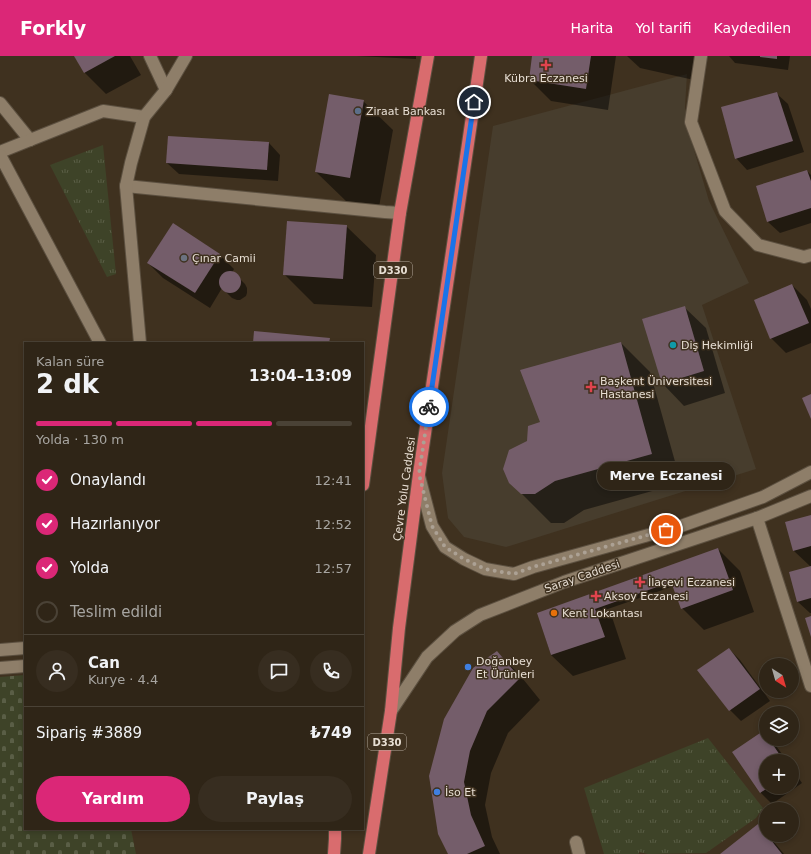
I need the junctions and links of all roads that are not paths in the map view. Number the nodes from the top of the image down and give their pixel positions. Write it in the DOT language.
graph roads {
  1 [pos="150,56"];
  2 [pos="186,56"];
  3 [pos="428,56"];
  4 [pos="481,56"];
  5 [pos="701,56"];
  6 [pos="166,90"];
  7 [pos="0,103"];
  8 [pos="144,117"];
  9 [pos="30,140"];
  10 [pos="0,154"];
  11 [pos="126,186"];
  12 [pos="400,213"];
  13 [pos="811,255"];
  14 [pos="99,342"];
  15 [pos="140,342"];
  16 [pos="811,472"];
  17 [pos="419,474"];
  18 [pos="364,478"];
  19 [pos="811,496"];
  20 [pos="757,518"];
  21 [pos="24,648"];
  22 [pos="0,650"];
  23 [pos="24,666"];
  24 [pos="0,668"];
  25 [pos="811,686"];
  26 [pos="391,711"];
  27 [pos="335,834"];
  28 [pos="333,854"];
  29 [pos="369,854"];
  1 -- 6 [label="street"];
  2 -- 6 [label="street"];
  3 -- 12 [label="highway, D330"];
  4 -- 17 [label="highway, Çevre Yolu Caddesi / D330"];
  5 -- 13 [label="street"];
  6 -- 8 [label="street"];
  7 -- 9 [label="street"];
  8 -- 9 [label="street"];
  8 -- 11 [label="street"];
  9 -- 10 [label="street"];
  10 -- 14 [label="street"];
  11 -- 12 [label="street"];
  11 -- 15 [label="street"];
  12 -- 18 [label="highway, D330"];
  16 -- 17 [label="street, Saray Caddesi"];
  17 -- 26 [label="highway, Çevre Yolu Caddesi / D330"];
  19 -- 20 [label="street, Saray Caddesi"];
  20 -- 25 [label="street"];
  20 -- 26 [label="street, Saray Caddesi"];
  21 -- 22 [label="street"];
  23 -- 24 [label="street"];
  26 -- 29 [label="highway, Çevre Yolu Caddesi / D330"];
  27 -- 28 [label="highway"];
}
